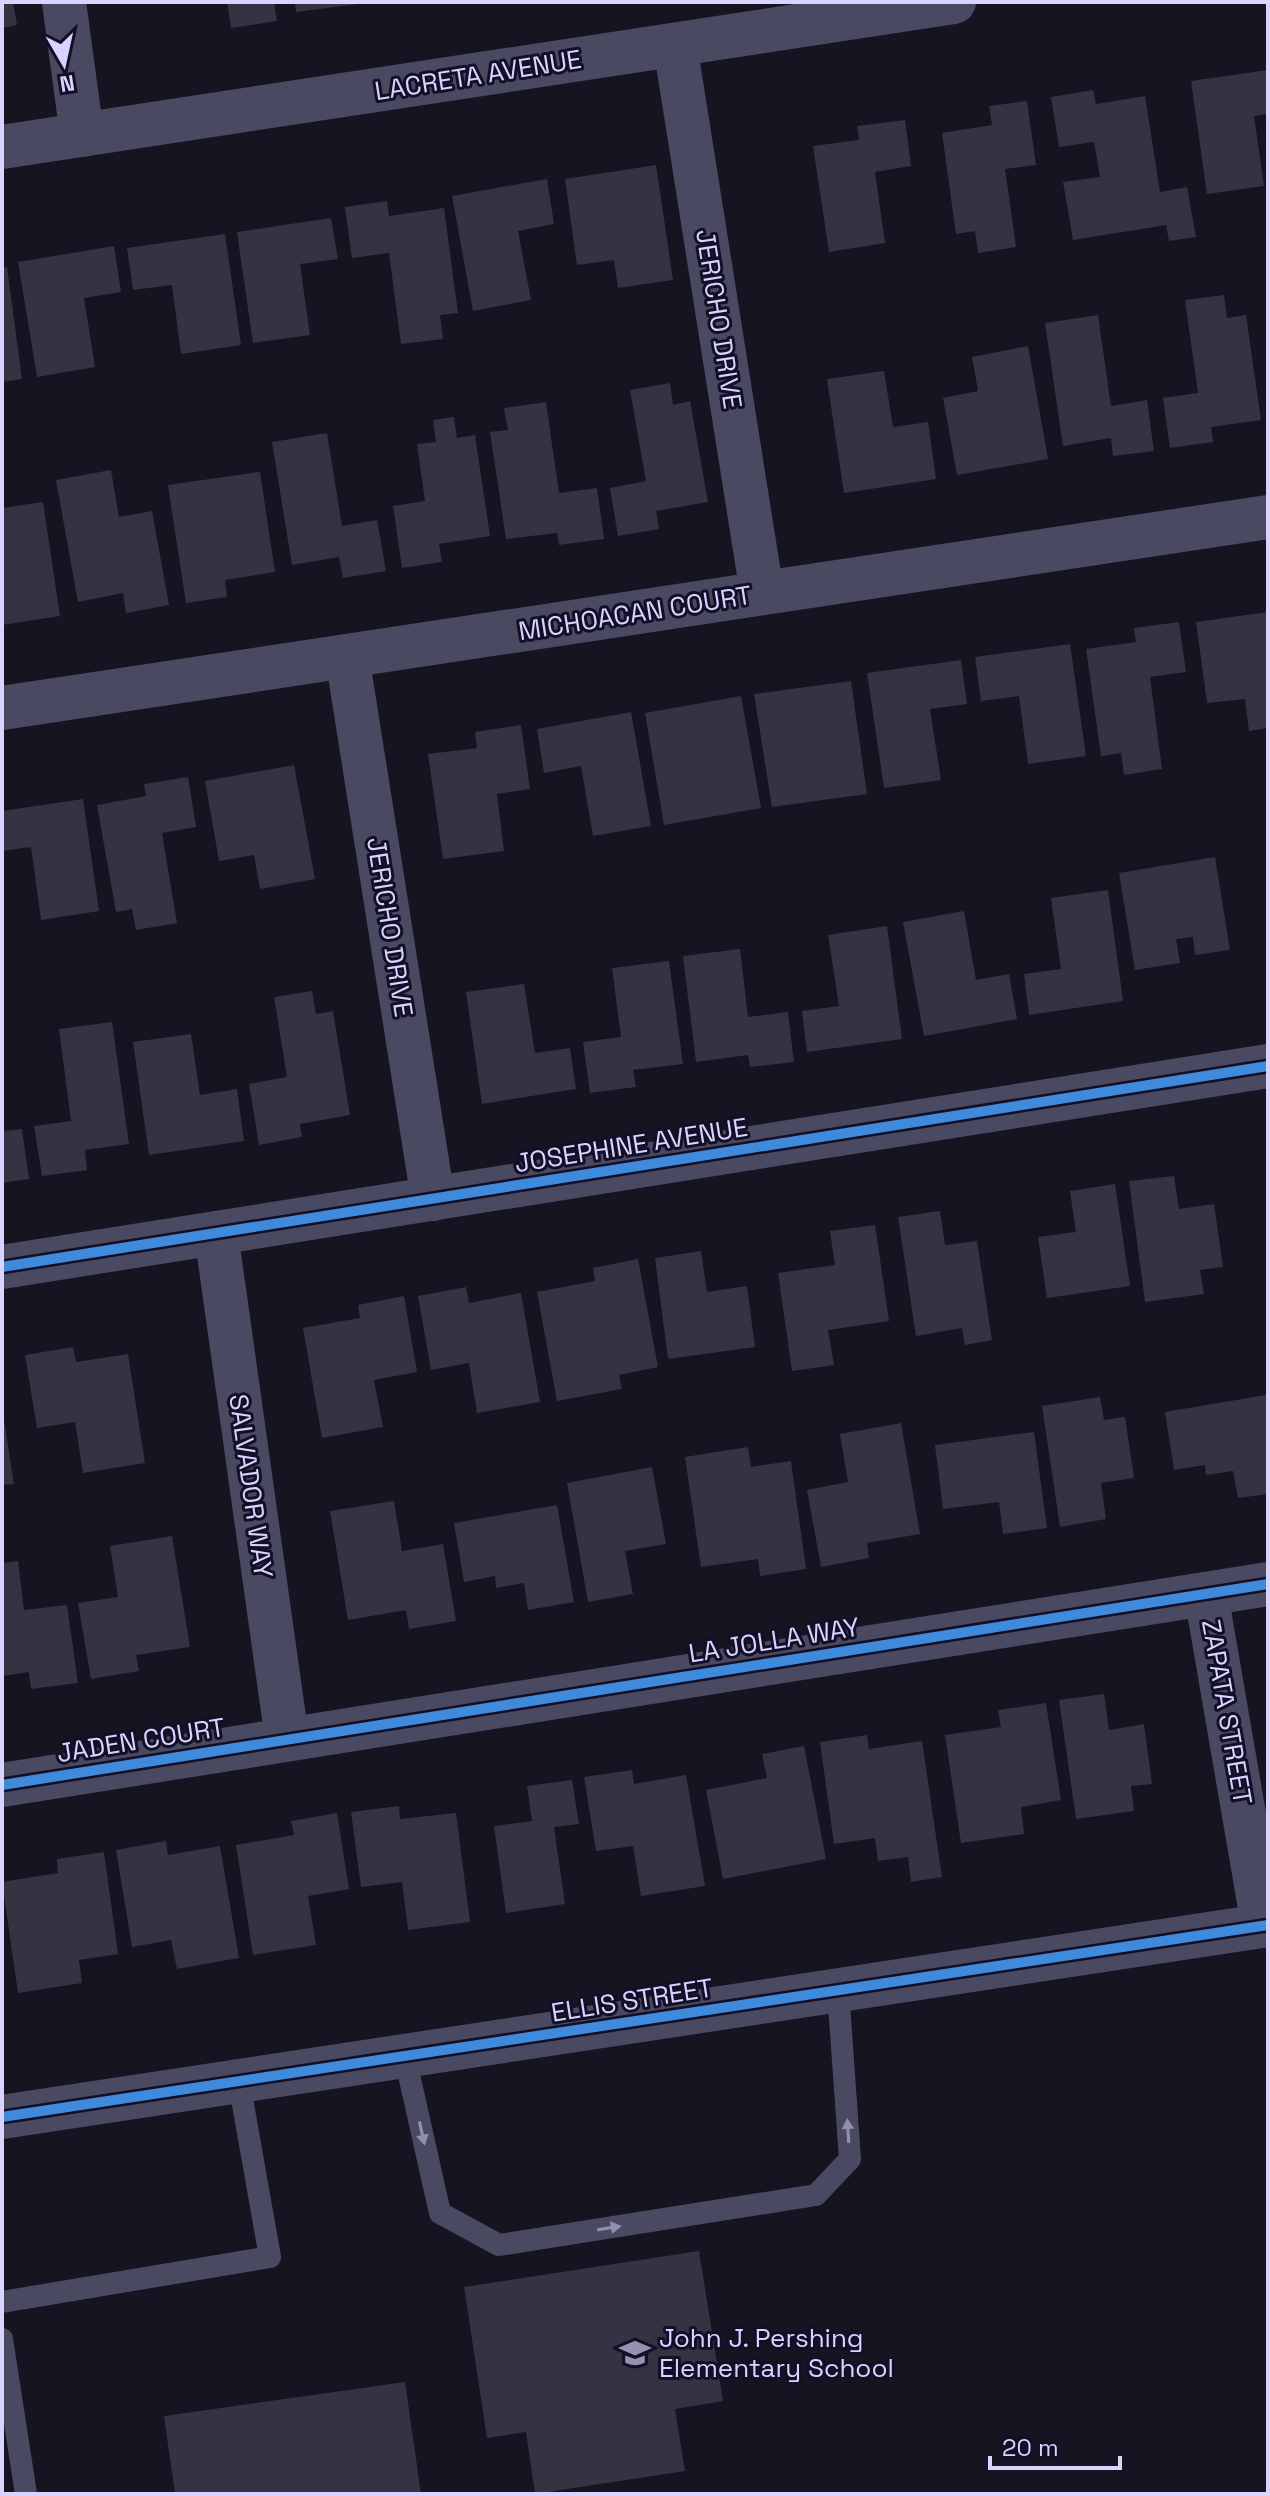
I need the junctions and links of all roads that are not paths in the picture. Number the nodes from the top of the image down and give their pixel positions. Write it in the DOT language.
graph roads {
  1 [pos="64,2"];
  2 [pos="954,2"];
  3 [pos="675,45"];
  4 [pos="82,135"];
  5 [pos="2,147"];
  6 [pos="1268,517"];
  7 [pos="762,593"];
  8 [pos="347,656"];
  9 [pos="2,708"];
  10 [pos="1268,1066"];
  11 [pos="433,1199"];
  12 [pos="216,1233"];
  13 [pos="2,1267"];
  14 [pos="1268,1584"];
  15 [pos="1206,1594"];
  16 [pos="287,1739"];
  17 [pos="2,1785"];
  18 [pos="1266,1925"];
  19 [pos="838,1990"];
  20 [pos="405,2057"];
  21 [pos="239,2082"];
  22 [pos="2,2117"];
  23 [pos="2,2302"];
  24 [pos="2,2339"];
  25 [pos="26,2494"];
  1 -- 4 [label="street"];
  2 -- 3 [label="street, LACRETA AVENUE"];
  3 -- 4 [label="street, LACRETA AVENUE"];
  3 -- 7 [label="street, JERICHO DRIVE"];
  4 -- 5 [label="street, LACRETA AVENUE"];
  6 -- 7 [label="street, MICHOACAN COURT"];
  7 -- 8 [label="street, MICHOACAN COURT"];
  8 -- 9 [label="street, MICHOACAN COURT"];
  8 -- 11 [label="street, JERICHO DRIVE"];
  10 -- 11 [label="street, JOSEPHINE AVENUE"];
  11 -- 12 [label="street, JOSEPHINE AVENUE"];
  12 -- 13 [label="street, JOSEPHINE AVENUE"];
  12 -- 16 [label="street, SALVADOR WAY"];
  14 -- 15 [label="street, LA JOLLA WAY"];
  15 -- 16 [label="street, LA JOLLA WAY"];
  15 -- 18 [label="street, ZAPATA STREET"];
  16 -- 17 [label="street, JADEN COURT"];
  18 -- 19 [label="street, ELLIS STREET"];
  19 -- 20 [label="street, ELLIS STREET"];
  20 -- 19 [label="lane, one-way"];
  20 -- 21 [label="street, ELLIS STREET"];
  21 -- 22 [label="street, ELLIS STREET"];
  21 -- 23 [label="lane"];
  24 -- 25 [label="lane"];
}
